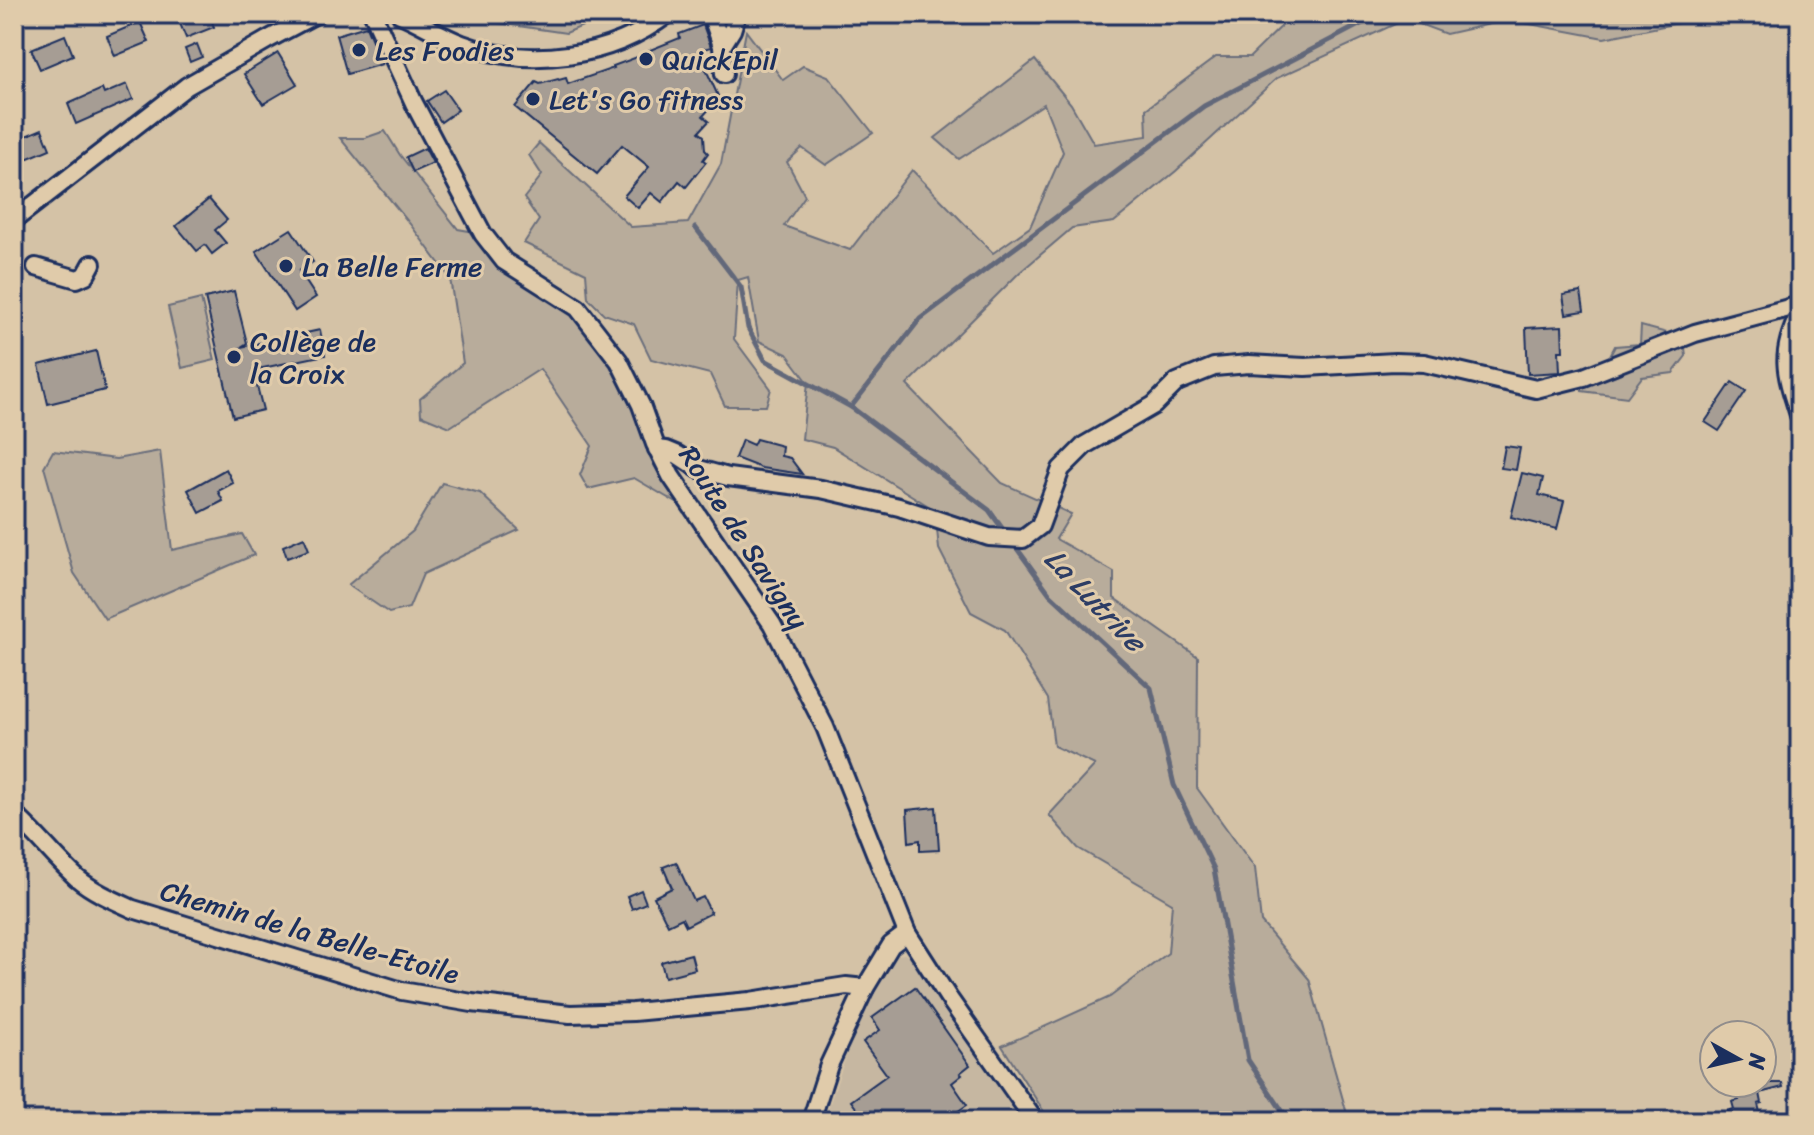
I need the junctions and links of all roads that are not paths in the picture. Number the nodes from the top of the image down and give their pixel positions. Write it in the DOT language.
graph roads {
  1 [pos="316,14"];
  2 [pos="373,14"];
  3 [pos="668,14"];
  4 [pos="711,14"];
  5 [pos="737,14"];
  6 [pos="407,16"];
  7 [pos="722,46"];
  8 [pos="724,74"];
  9 [pos="14,220"];
  10 [pos="92,264"];
  11 [pos="36,267"];
  12 [pos="1800,305"];
  13 [pos="1800,313"];
  14 [pos="1800,418"];
  15 [pos="657,449"];
  16 [pos="14,814"];
  17 [pos="907,933"];
  18 [pos="865,988"];
  19 [pos="811,1121"];
  20 [pos="1035,1121"];
  1 -- 9 [label="street"];
  2 -- 15 [label="street, Route de Savigny"];
  3 -- 6 [label="street"];
  4 -- 7 [label="street"];
  5 -- 7 [label="street"];
  7 -- 8 [label="street"];
  10 -- 11 [label="street"];
  12 -- 15 [label="street"];
  13 -- 14 [label="street"];
  15 -- 17 [label="street, Route de Savigny"];
  16 -- 18 [label="street, Chemin de la Belle-Etoile"];
  17 -- 18 [label="street"];
  17 -- 20 [label="street, Route de Savigny"];
  18 -- 19 [label="street"];
}
